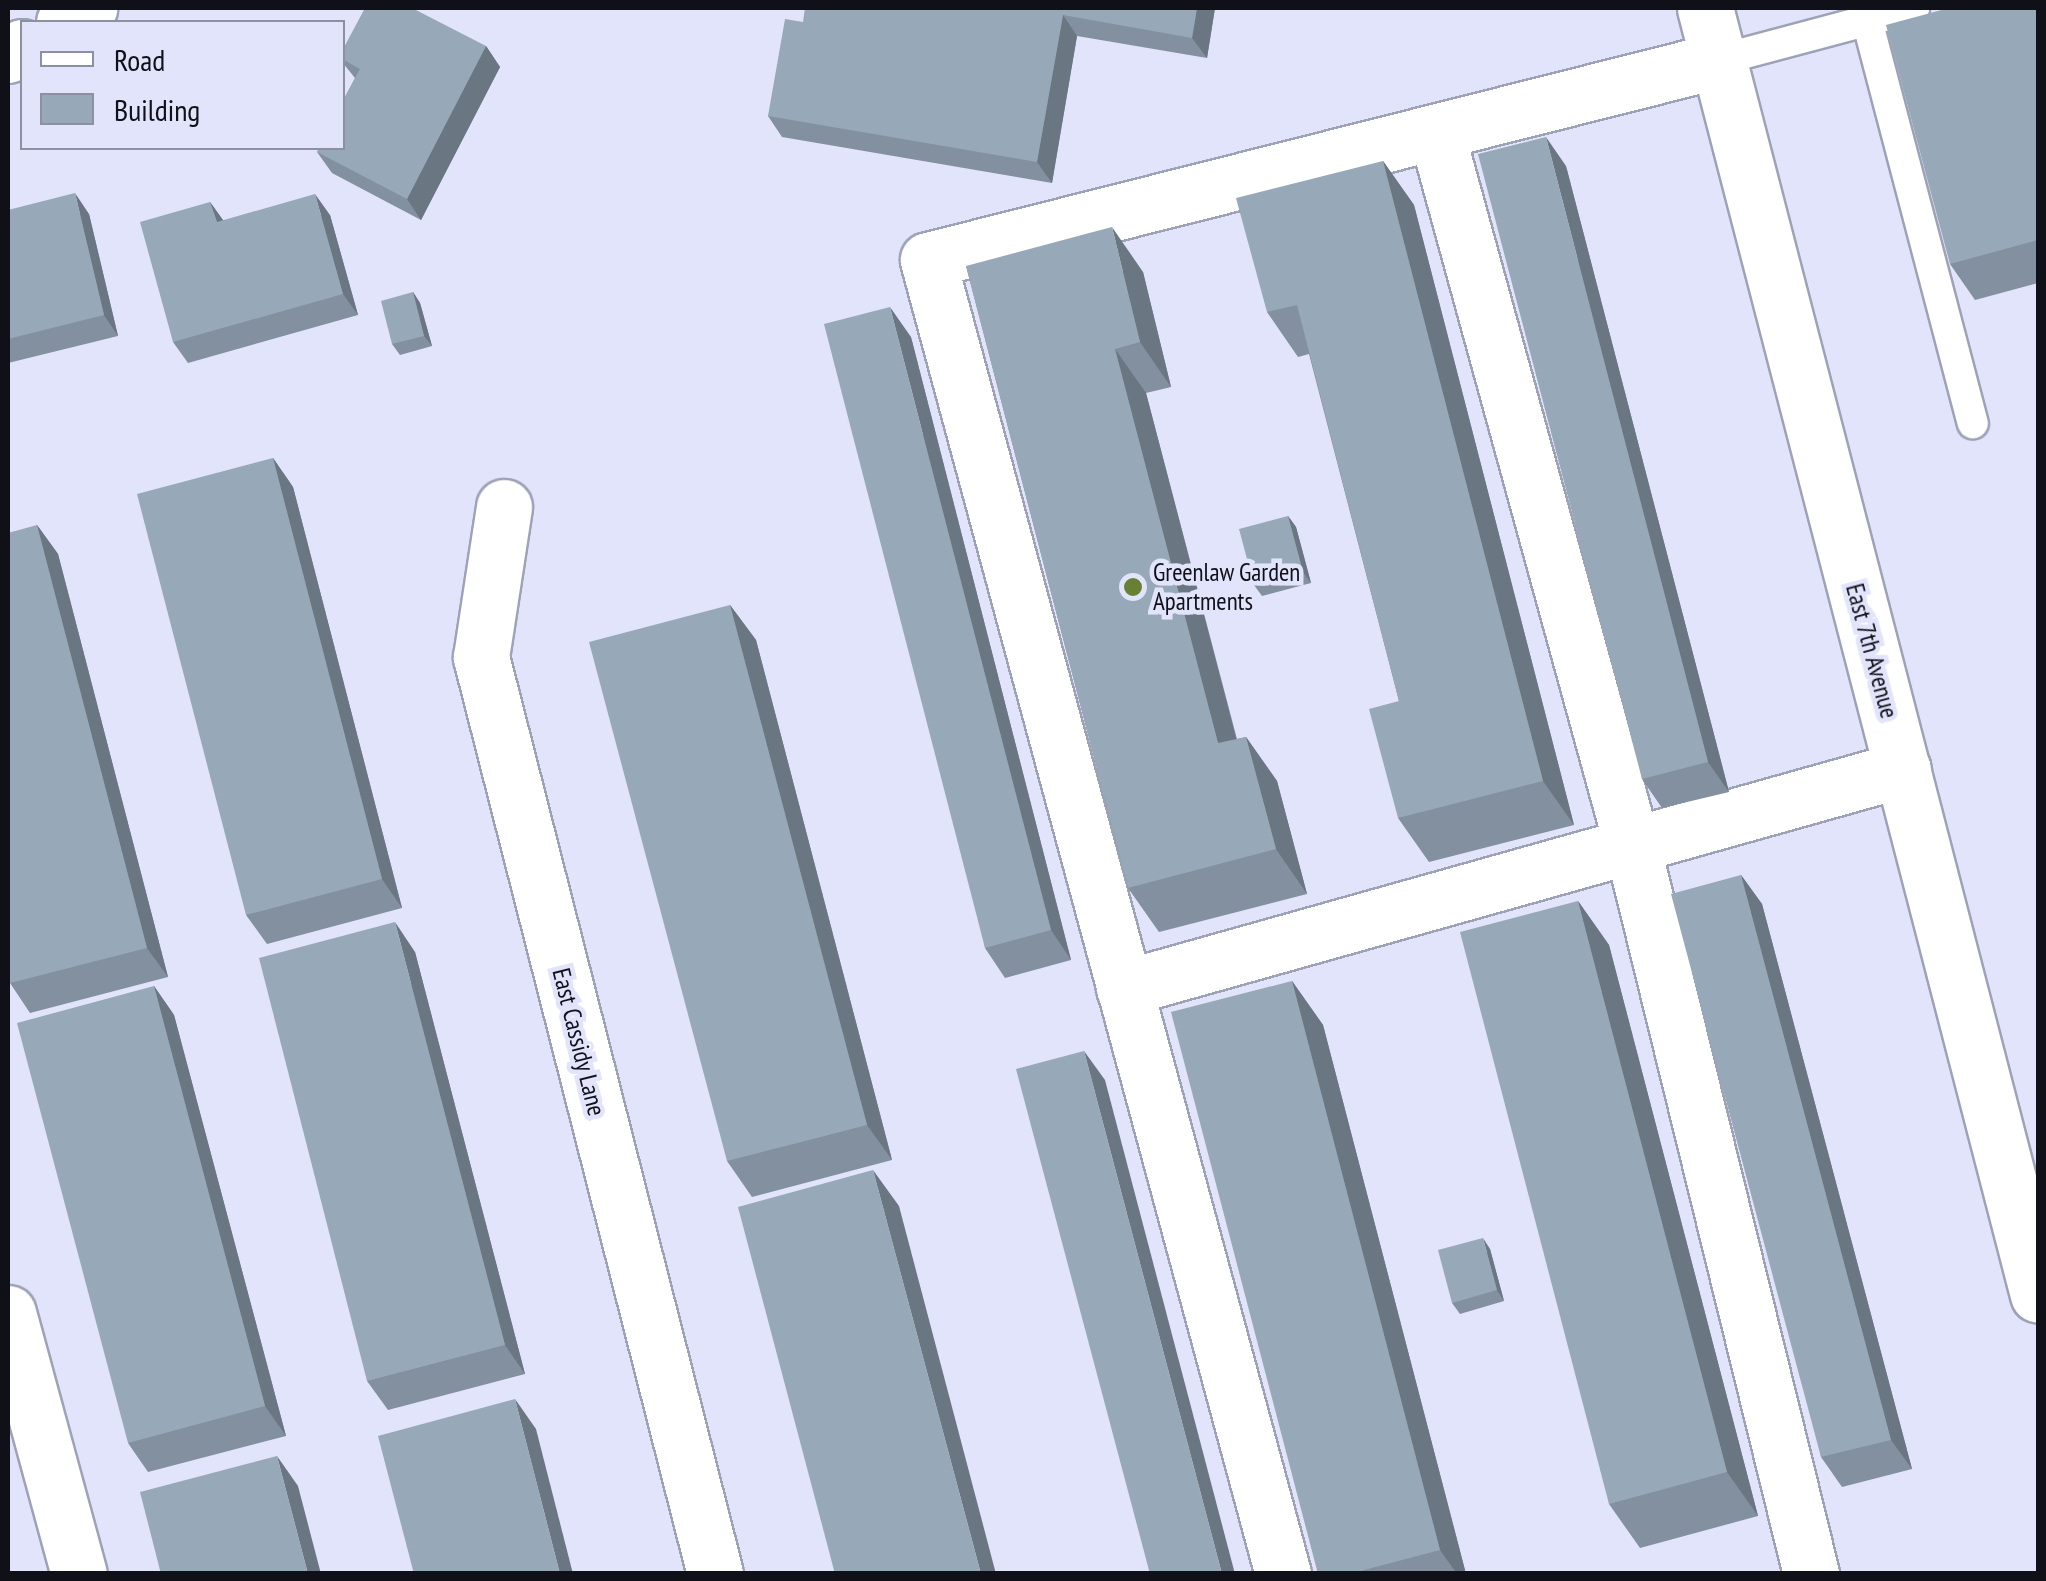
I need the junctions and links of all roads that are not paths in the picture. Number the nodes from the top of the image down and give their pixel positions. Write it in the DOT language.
graph roads {
  1 [pos="1705,8"];
  2 [pos="1914,8"];
  3 [pos="1868,20"];
  4 [pos="1719,60"];
  5 [pos="1436,132"];
  6 [pos="1973,423"];
  7 [pos="504,507"];
  8 [pos="1903,769"];
  9 [pos="1632,845"];
  10 [pos="1124,988"];
  11 [pos="2038,1295"];
  12 [pos="8,1313"];
  13 [pos="80,1574"];
  14 [pos="715,1574"];
  15 [pos="1283,1574"];
  16 [pos="1810,1574"];
  1 -- 4 [label="street, East 7th Avenue"];
  2 -- 3 [label="lane"];
  3 -- 4 [label="lane"];
  3 -- 6 [label="lane"];
  4 -- 5 [label="street"];
  4 -- 8 [label="street, East 7th Avenue"];
  5 -- 9 [label="street"];
  5 -- 10 [label="street"];
  7 -- 14 [label="street, East Cassidy Lane"];
  8 -- 9 [label="street"];
  8 -- 11 [label="street, East 7th Avenue"];
  9 -- 10 [label="street"];
  9 -- 16 [label="street"];
  10 -- 15 [label="street"];
  12 -- 13 [label="street"];
}
